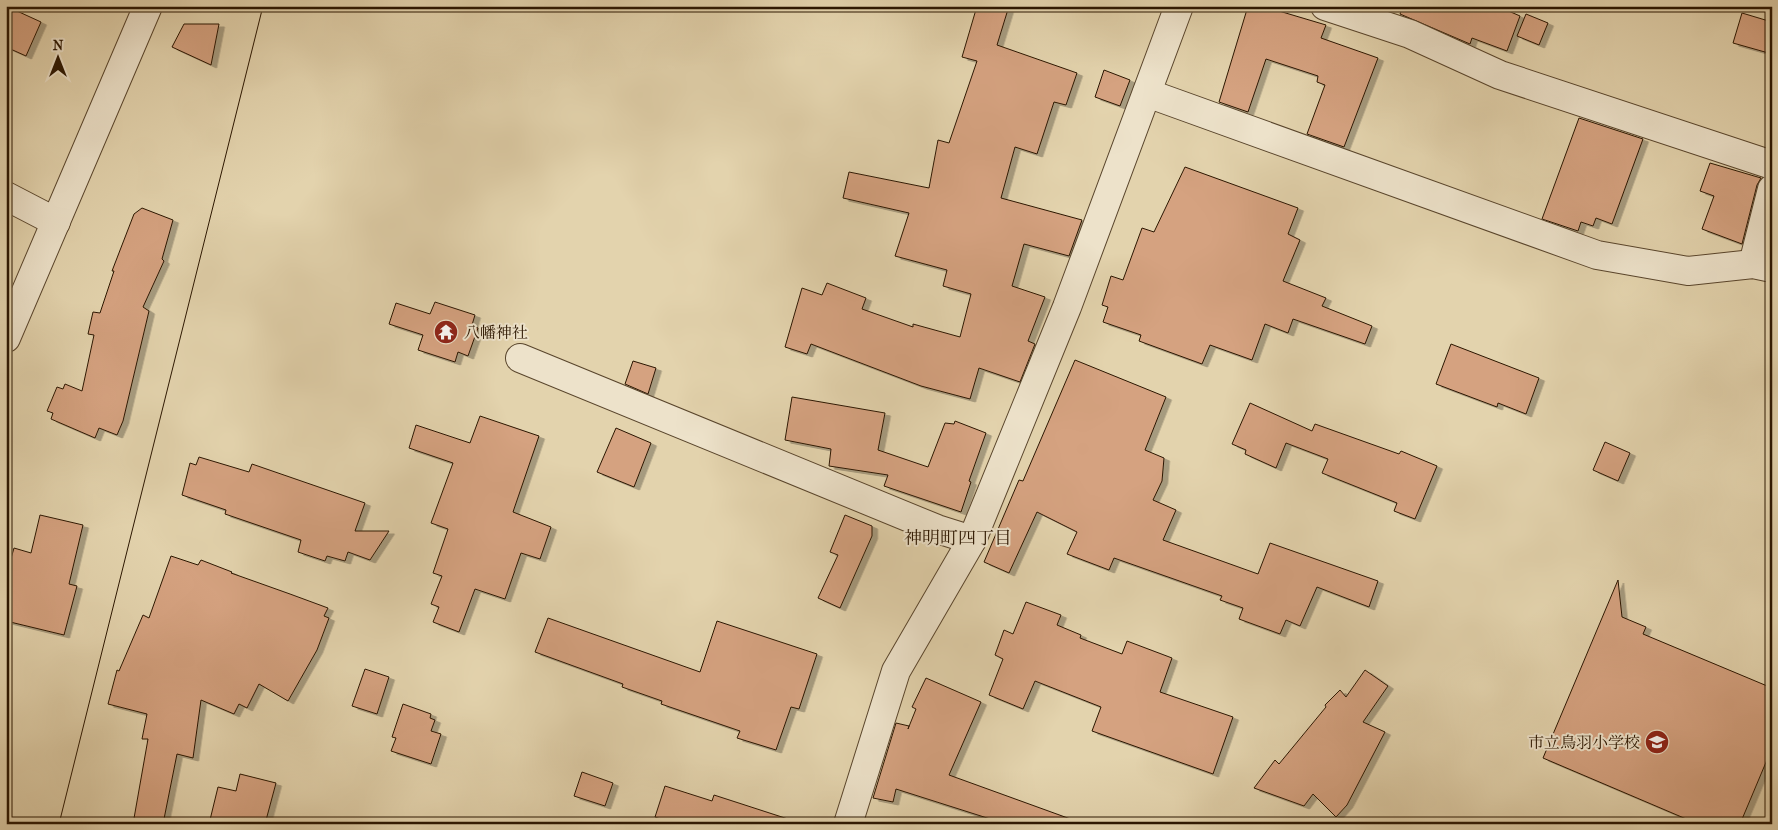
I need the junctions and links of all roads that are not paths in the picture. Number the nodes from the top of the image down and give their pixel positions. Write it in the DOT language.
graph roads {
  1 [pos="148,6"];
  2 [pos="1179,6"];
  3 [pos="1324,6"];
  4 [pos="1147,94"];
  5 [pos="1772,165"];
  6 [pos="1772,189"];
  7 [pos="6,196"];
  8 [pos="56,222"];
  9 [pos="1762,266"];
  10 [pos="6,338"];
  11 [pos="520,358"];
  12 [pos="972,540"];
  13 [pos="848,824"];
  1 -- 8 [label="street"];
  2 -- 4 [label="street"];
  3 -- 5 [label="street"];
  4 -- 9 [label="street"];
  4 -- 12 [label="street"];
  6 -- 9 [label="street"];
  7 -- 8 [label="street"];
  8 -- 10 [label="street"];
  11 -- 12 [label="street"];
  12 -- 13 [label="street"];
}
